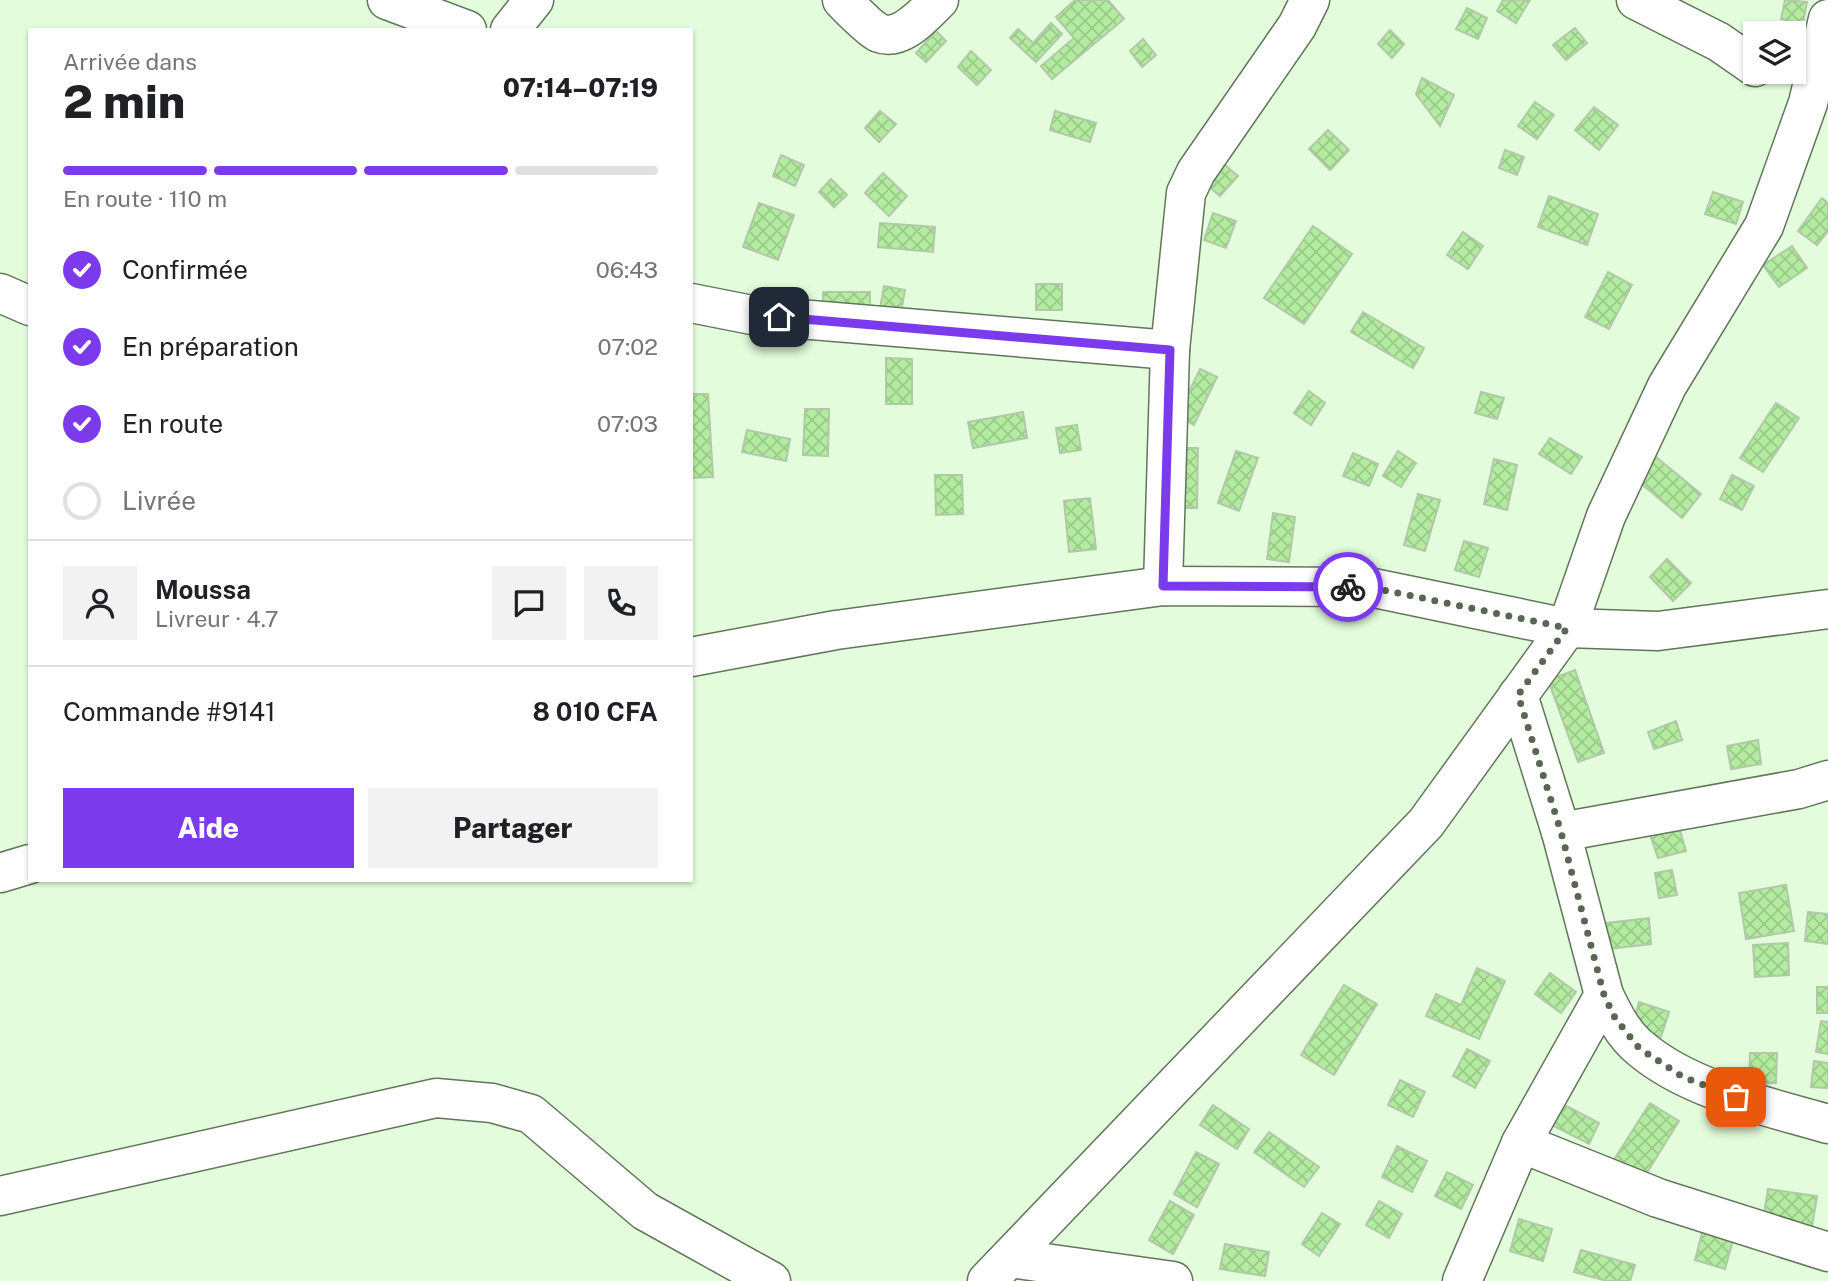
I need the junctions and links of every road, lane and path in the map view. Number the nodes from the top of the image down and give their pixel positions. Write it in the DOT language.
graph roads {
  1 [pos="387,0"];
  2 [pos="534,0"];
  3 [pos="842,0"];
  4 [pos="939,0"];
  5 [pos="1310,0"];
  6 [pos="1636,0"];
  7 [pos="1828,19"];
  8 [pos="462,28"];
  9 [pos="512,28"];
  10 [pos="1743,59"];
  11 [pos="1780,84"];
  12 [pos="1818,112"];
  13 [pos="0,293"];
  14 [pos="693,303"];
  15 [pos="28,305"];
  16 [pos="1170,350"];
  17 [pos="1163,586"];
  18 [pos="1828,609"];
  19 [pos="1567,628"];
  20 [pos="693,657"];
  21 [pos="1518,695"];
  22 [pos="1828,780"];
  23 [pos="1561,832"];
  24 [pos="28,865"];
  25 [pos="0,873"];
  26 [pos="1604,995"];
  27 [pos="1828,1124"];
  28 [pos="1521,1143"];
  29 [pos="0,1196"];
  30 [pos="1828,1252"];
  31 [pos="998,1269"];
  32 [pos="771,1281"];
  33 [pos="1173,1281"];
  34 [pos="1462,1281"];
  1 -- 8 [label="street"];
  2 -- 9 [label="street"];
  3 -- 4 [label="street"];
  5 -- 16 [label="street"];
  6 -- 10 [label="street"];
  7 -- 12 [label="street"];
  11 -- 12 [label="street"];
  12 -- 19 [label="street"];
  13 -- 15 [label="street"];
  14 -- 16 [label="street"];
  16 -- 17 [label="street"];
  17 -- 19 [label="street"];
  17 -- 20 [label="street"];
  18 -- 19 [label="street"];
  19 -- 21 [label="street"];
  21 -- 23 [label="street"];
  21 -- 31 [label="street"];
  22 -- 23 [label="street"];
  23 -- 26 [label="street"];
  24 -- 25 [label="street"];
  26 -- 27 [label="street"];
  26 -- 28 [label="street"];
  28 -- 30 [label="street"];
  28 -- 34 [label="street"];
  29 -- 32 [label="street"];
  31 -- 33 [label="street"];
}
